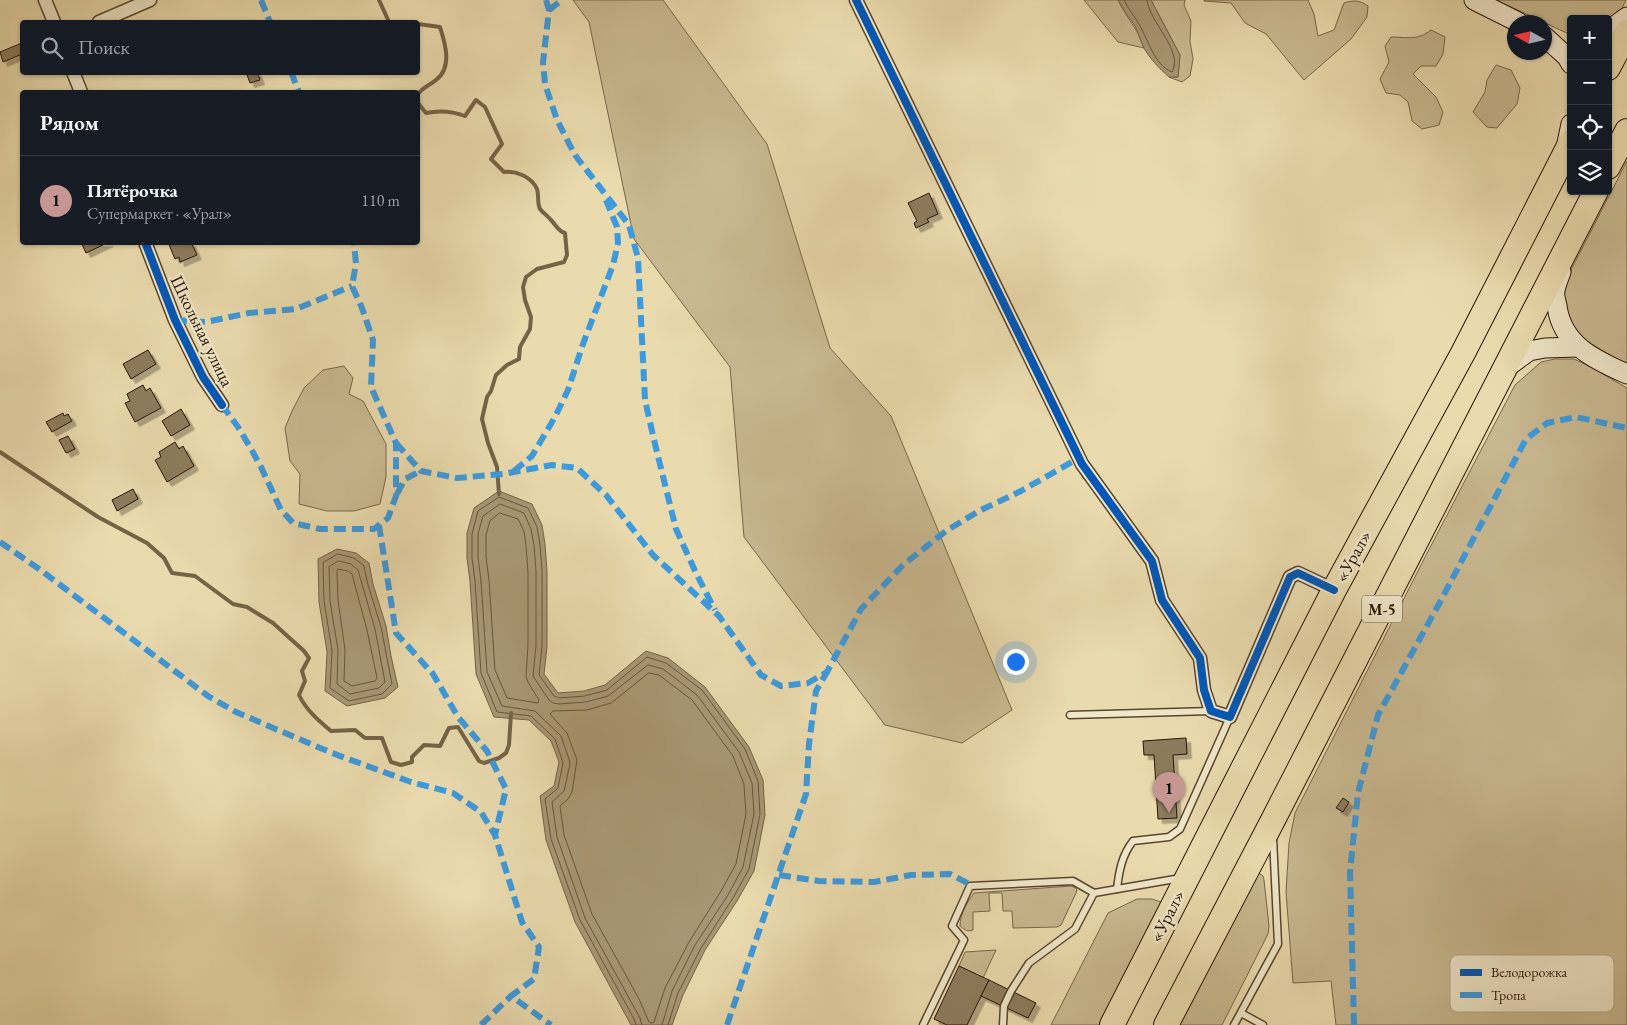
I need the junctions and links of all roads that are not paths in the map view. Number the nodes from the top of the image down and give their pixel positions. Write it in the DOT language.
graph roads {
  1 [pos="45,0"];
  2 [pos="150,0"];
  3 [pos="856,0"];
  4 [pos="1474,0"];
  5 [pos="1507,16"];
  6 [pos="1627,17"];
  7 [pos="53,20"];
  8 [pos="104,20"];
  9 [pos="1612,29"];
  10 [pos="1627,32"];
  11 [pos="1552,39"];
  12 [pos="1567,42"];
  13 [pos="1552,43"];
  14 [pos="1569,60"];
  15 [pos="1612,60"];
  16 [pos="74,75"];
  17 [pos="80,90"];
  18 [pos="1627,131"];
  19 [pos="1567,150"];
  20 [pos="1612,159"];
  21 [pos="1594,195"];
  22 [pos="1571,240"];
  23 [pos="145,245"];
  24 [pos="1578,347"];
  25 [pos="1506,367"];
  26 [pos="1627,374"];
  27 [pos="222,405"];
  28 [pos="1334,590"];
  29 [pos="1210,711"];
  30 [pos="1070,714"];
  31 [pos="1230,717"];
  32 [pos="1272,822"];
  33 [pos="1187,877"];
  34 [pos="1117,888"];
  35 [pos="1094,892"];
  36 [pos="1241,1013"];
  37 [pos="923,1025"];
  38 [pos="1003,1025"];
  39 [pos="1112,1025"];
  40 [pos="1166,1025"];
  41 [pos="1234,1025"];
  42 [pos="1263,1025"];
  1 -- 7 [label="street"];
  2 -- 8 [label="street"];
  3 -- 29 [label="street"];
  4 -- 5 [label="main road"];
  6 -- 9 [label="main road"];
  10 -- 15 [label="highway"];
  11 -- 12 [label="main road"];
  13 -- 14 [label="main road"];
  16 -- 17 [label="street"];
  18 -- 20 [label="highway"];
  19 -- 28 [label="highway, «Урал»"];
  21 -- 22 [label="highway, М-5"];
  22 -- 24 [label="main road"];
  22 -- 25 [label="highway, М-5"];
  23 -- 27 [label="street, Школьная улица"];
  24 -- 25 [label="main road"];
  24 -- 26 [label="main road"];
  25 -- 32 [label="highway, М-5"];
  28 -- 31 [label="street"];
  28 -- 33 [label="highway, «Урал»"];
  29 -- 30 [label="lane"];
  29 -- 31 [label="street"];
  31 -- 34 [label="lane"];
  32 -- 36 [label="lane"];
  32 -- 40 [label="highway, М-5"];
  33 -- 34 [label="lane"];
  33 -- 39 [label="highway, «Урал»"];
  34 -- 35 [label="lane"];
  35 -- 37 [label="lane"];
  35 -- 38 [label="lane"];
  36 -- 41 [label="lane"];
  36 -- 42 [label="lane"];
}
